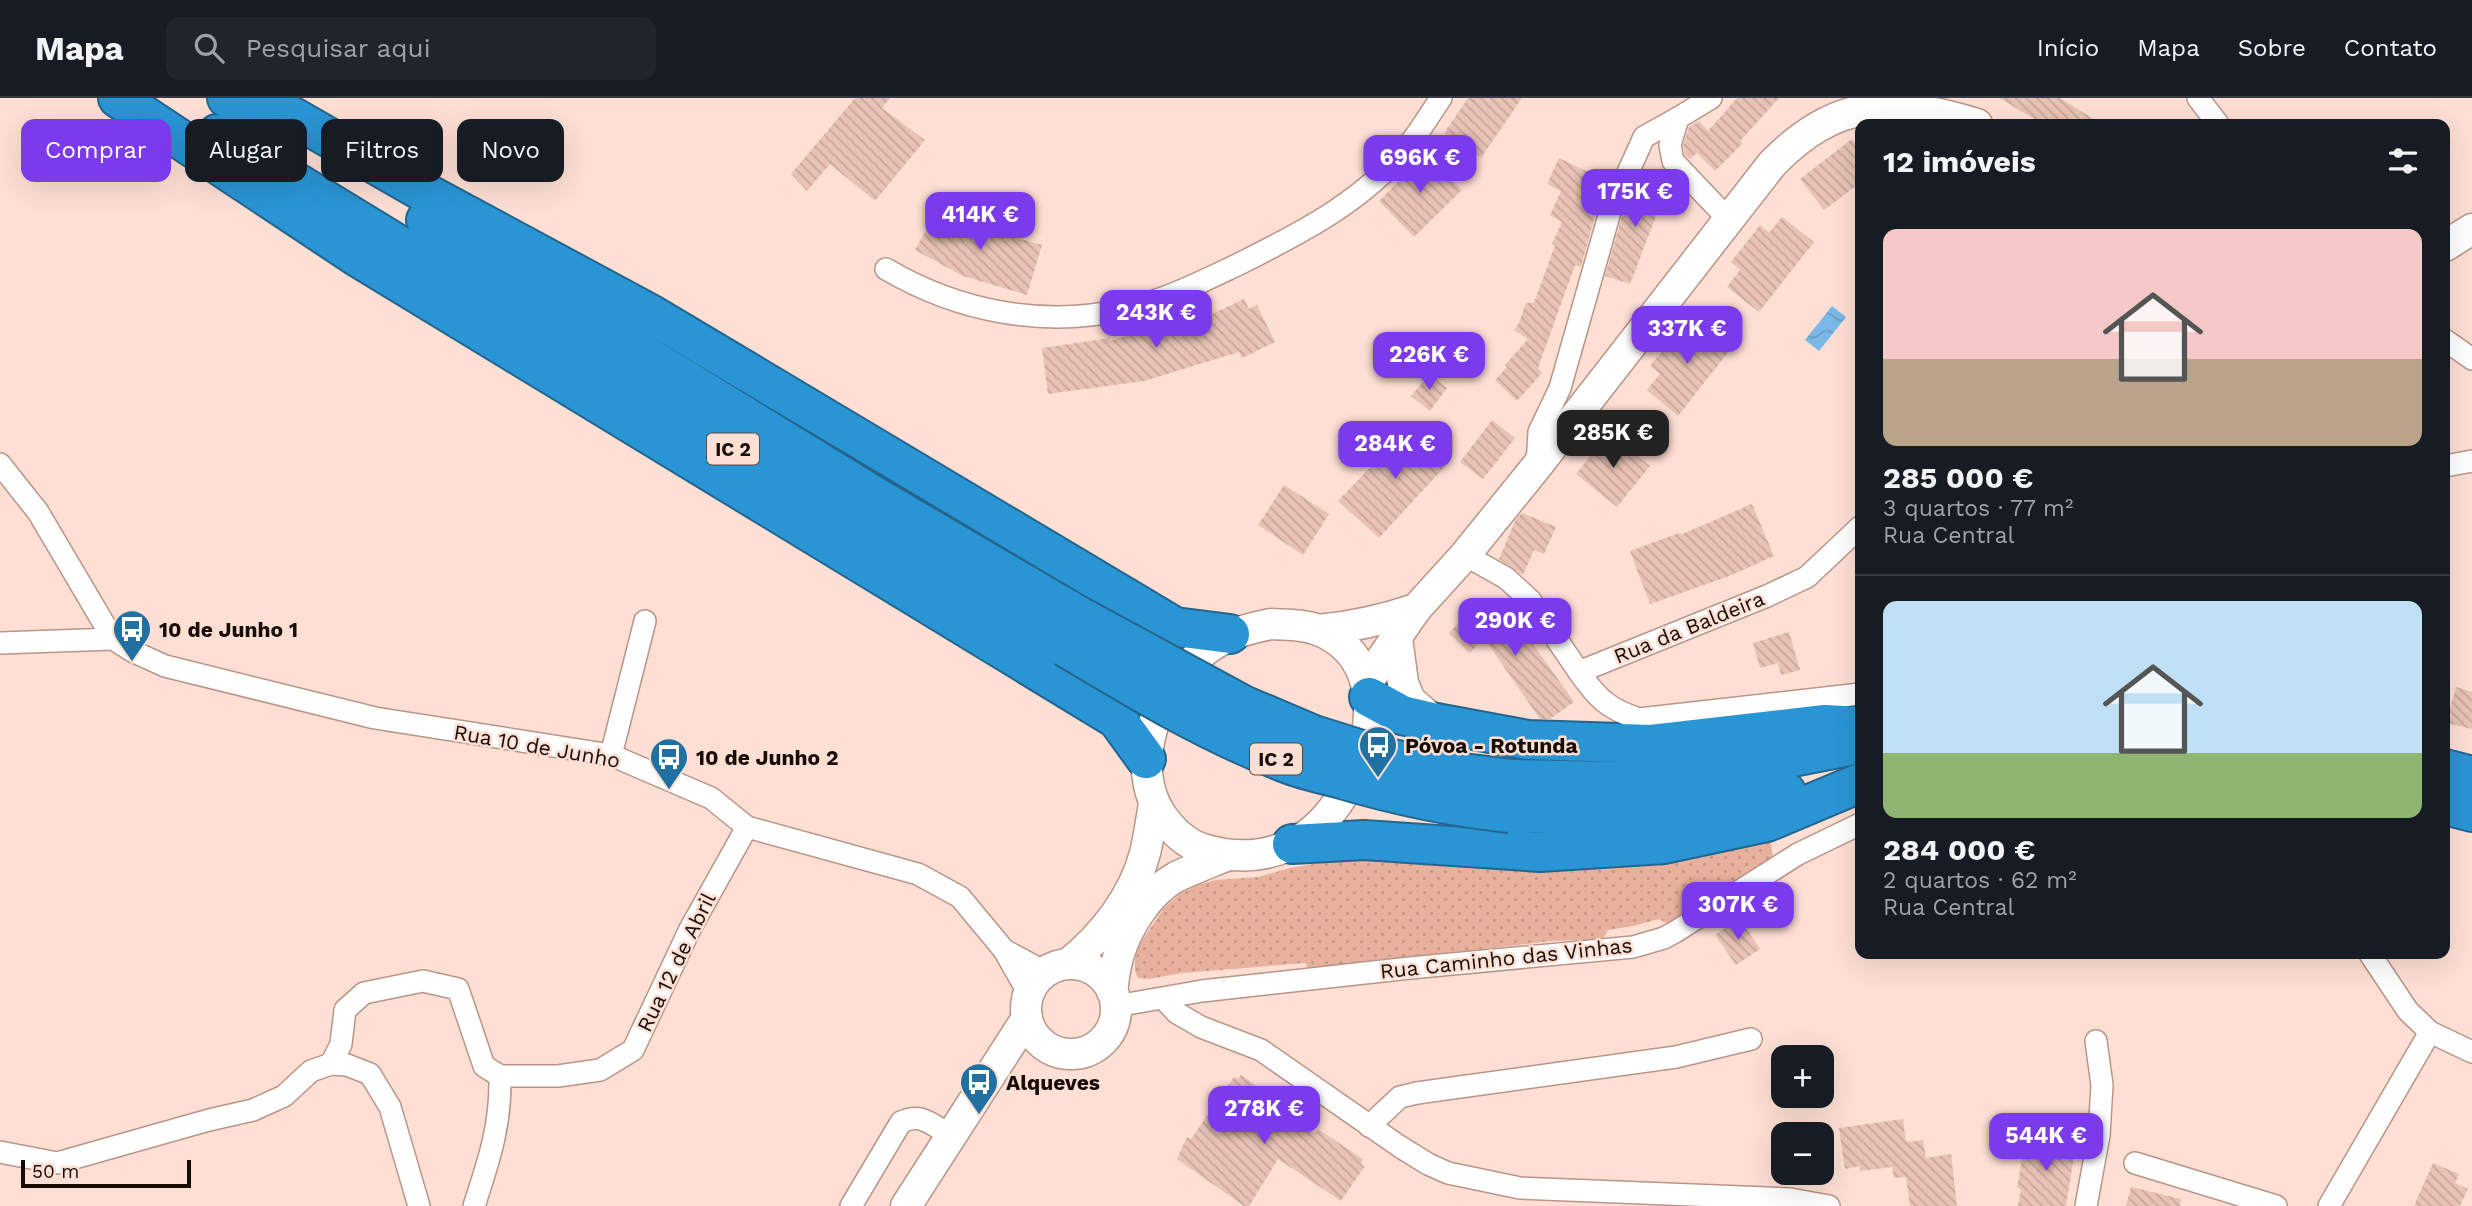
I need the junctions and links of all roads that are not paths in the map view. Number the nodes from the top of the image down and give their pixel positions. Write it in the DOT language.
graph roads {
  1 [pos="118,98"];
  2 [pos="159,98"];
  3 [pos="227,98"];
  4 [pos="260,98"];
  5 [pos="1441,98"];
  6 [pos="1711,98"];
  7 [pos="2198,98"];
  8 [pos="1678,118"];
  9 [pos="1965,119"];
  10 [pos="2214,119"];
  11 [pos="1729,220"];
  12 [pos="2472,229"];
  13 [pos="2450,243"];
  14 [pos="886,270"];
  15 [pos="2450,344"];
  16 [pos="2472,359"];
  17 [pos="2472,461"];
  18 [pos="0,464"];
  19 [pos="2450,465"];
  20 [pos="1537,467"];
  21 [pos="1855,532"];
  22 [pos="1465,555"];
  23 [pos="1416,609"];
  24 [pos="645,621"];
  25 [pos="1318,629"];
  26 [pos="1072,632"];
  27 [pos="1230,634"];
  28 [pos="1397,638"];
  29 [pos="113,639"];
  30 [pos="0,643"];
  31 [pos="1579,672"];
  32 [pos="1368,692"];
  33 [pos="1855,695"];
  34 [pos="1436,723"];
  35 [pos="1855,726"];
  36 [pos="1855,745"];
  37 [pos="611,755"];
  38 [pos="1146,759"];
  39 [pos="2450,770"];
  40 [pos="2472,776"];
  41 [pos="1855,781"];
  42 [pos="1855,782"];
  43 [pos="1511,796"];
  44 [pos="1154,804"];
  45 [pos="2450,806"];
  46 [pos="2472,812"];
  47 [pos="1855,826"];
  48 [pos="747,827"];
  49 [pos="1292,844"];
  50 [pos="1226,856"];
  51 [pos="2373,959"];
  52 [pos="1041,997"];
  53 [pos="1114,998"];
  54 [pos="1164,999"];
  55 [pos="2430,1032"];
  56 [pos="1751,1039"];
  57 [pos="2096,1041"];
  58 [pos="2472,1052"];
  59 [pos="339,1065"];
  60 [pos="500,1076"];
  61 [pos="1369,1126"];
  62 [pos="950,1135"];
  63 [pos="0,1152"];
  64 [pos="2135,1163"];
  65 [pos="419,1206"];
  66 [pos="474,1206"];
  67 [pos="851,1206"];
  68 [pos="906,1206"];
  69 [pos="1829,1206"];
  70 [pos="2087,1206"];
  71 [pos="2276,1206"];
  72 [pos="2329,1206"];
  1 -- 38 [label="highway"];
  2 -- 26 [label="highway, IC 2"];
  3 -- 26 [label="highway, IC 2"];
  4 -- 27 [label="highway"];
  5 -- 14 [label="street"];
  6 -- 8 [label="street"];
  7 -- 10 [label="street"];
  8 -- 11 [label="street"];
  8 -- 20 [label="street"];
  9 -- 11 [label="street"];
  11 -- 20 [label="street"];
  12 -- 13 [label="street"];
  15 -- 16 [label="street"];
  17 -- 19 [label="street"];
  18 -- 29 [label="street"];
  20 -- 22 [label="street"];
  21 -- 31 [label="street, Rua da Baldeira"];
  22 -- 23 [label="street"];
  22 -- 31 [label="street"];
  23 -- 25 [label="street"];
  23 -- 28 [label="street"];
  24 -- 37 [label="street"];
  25 -- 27 [label="street"];
  25 -- 32 [label="street"];
  26 -- 43 [label="highway, IC 2, bridge"];
  27 -- 38 [label="street"];
  28 -- 32 [label="street"];
  28 -- 34 [label="street"];
  29 -- 30 [label="street"];
  29 -- 37 [label="street, Rua 10 de Junho"];
  31 -- 33 [label="street"];
  32 -- 34 [label="highway"];
  32 -- 49 [label="street"];
  34 -- 35 [label="highway"];
  36 -- 43 [label="highway, IC 2"];
  37 -- 48 [label="street, Rua 10 de Junho"];
  38 -- 44 [label="street"];
  39 -- 40 [label="highway"];
  41 -- 43 [label="highway, IC 2"];
  42 -- 49 [label="highway"];
  44 -- 50 [label="street"];
  44 -- 52 [label="street"];
  45 -- 46 [label="highway"];
  47 -- 54 [label="street, Rua Caminho das Vinhas"];
  48 -- 52 [label="street, Rua 10 de Junho"];
  48 -- 60 [label="street, Rua 12 de Abril"];
  49 -- 50 [label="street"];
  50 -- 53 [label="street"];
  51 -- 55 [label="street"];
  52 -- 53 [label="street"];
  52 -- 53 [label="street"];
  52 -- 62 [label="street"];
  53 -- 54 [label="street, Rua Caminho das Vinhas"];
  54 -- 61 [label="street"];
  55 -- 58 [label="street"];
  55 -- 72 [label="street"];
  56 -- 61 [label="street"];
  57 -- 70 [label="street"];
  59 -- 60 [label="street"];
  59 -- 63 [label="street"];
  59 -- 65 [label="street"];
  60 -- 66 [label="street"];
  61 -- 69 [label="street"];
  62 -- 67 [label="street"];
  62 -- 68 [label="street"];
  64 -- 71 [label="street"];
}
